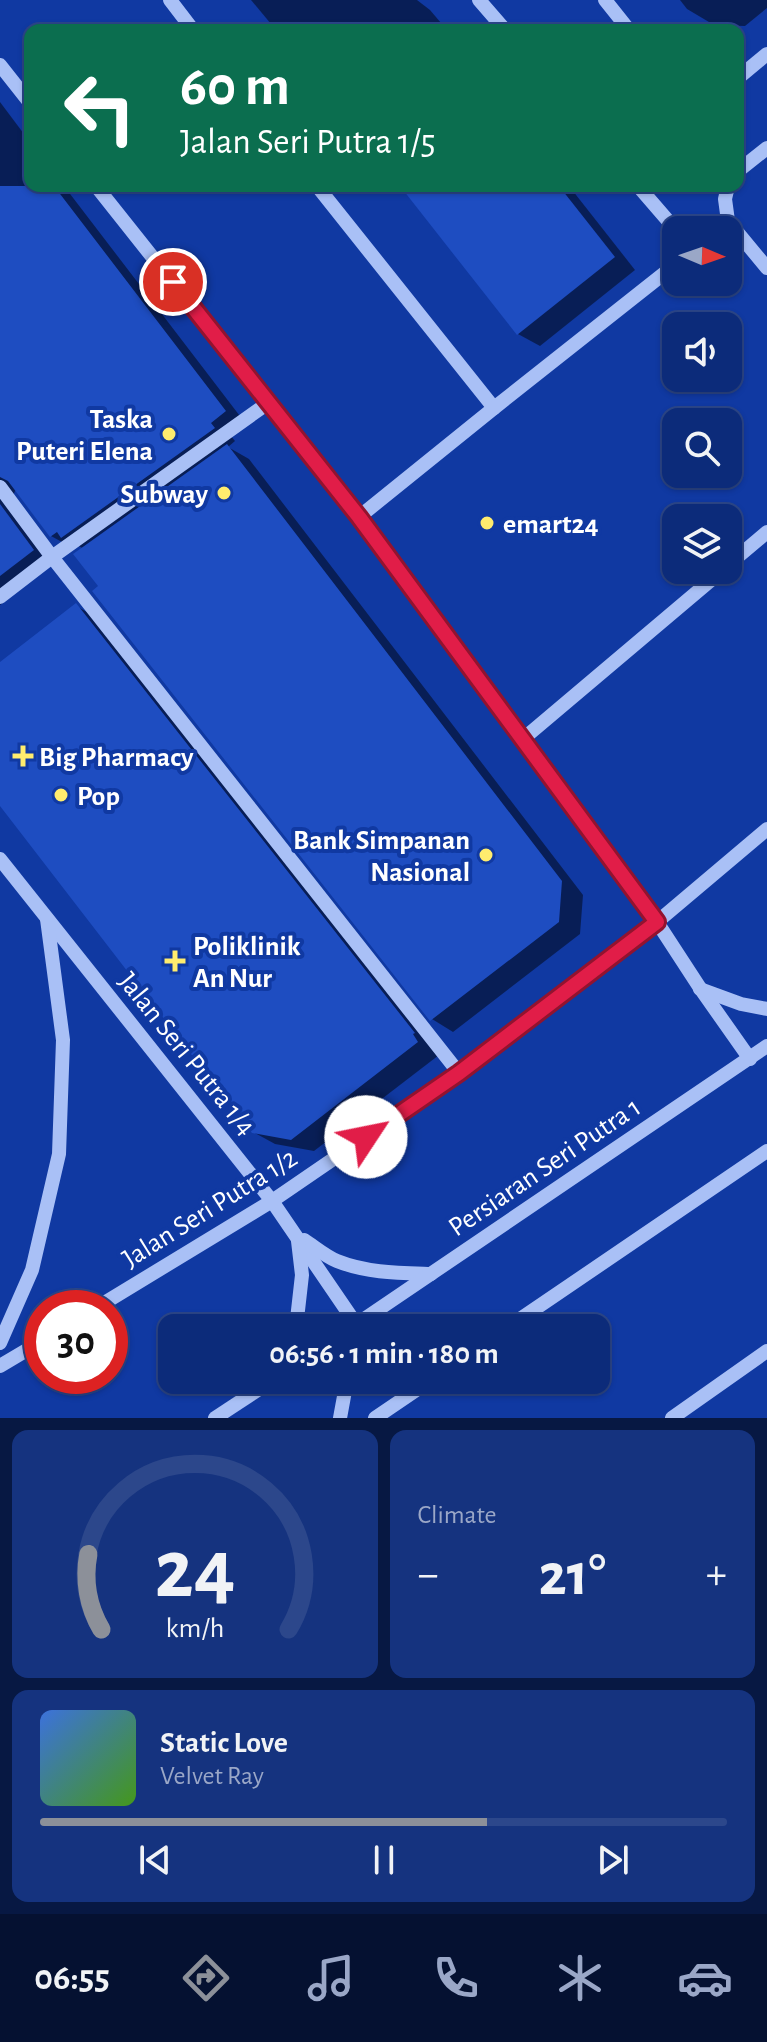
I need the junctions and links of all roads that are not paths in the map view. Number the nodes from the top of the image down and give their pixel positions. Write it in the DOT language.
graph roads {
  1 [pos="170,0"];
  2 [pos="479,0"];
  3 [pos="605,0"];
  4 [pos="188,24"];
  5 [pos="500,24"];
  6 [pos="624,24"];
  7 [pos="767,54"];
  8 [pos="0,65"];
  9 [pos="744,73"];
  10 [pos="24,95"];
  11 [pos="767,148"];
  12 [pos="744,166"];
  13 [pos="101,192"];
  14 [pos="322,192"];
  15 [pos="643,192"];
  16 [pos="727,192"];
  17 [pos="664,216"];
  18 [pos="724,216"];
  19 [pos="742,244"];
  20 [pos="767,268"];
  21 [pos="662,275"];
  22 [pos="268,403"];
  23 [pos="494,408"];
  24 [pos="0,487"];
  25 [pos="359,517"];
  26 [pos="767,532"];
  27 [pos="742,553"];
  28 [pos="52,557"];
  29 [pos="706,584"];
  30 [pos="0,597"];
  31 [pos="523,739"];
  32 [pos="767,829"];
  33 [pos="0,859"];
  34 [pos="47,918"];
  35 [pos="657,922"];
  36 [pos="700,988"];
  37 [pos="767,1009"];
  38 [pos="767,1046"];
  39 [pos="750,1059"];
  40 [pos="767,1062"];
  41 [pos="459,1073"];
  42 [pos="767,1151"];
  43 [pos="272,1201"];
  44 [pos="297,1236"];
  45 [pos="431,1274"];
  46 [pos="126,1290"];
  47 [pos="298,1314"];
  48 [pos="346,1314"];
  49 [pos="373,1314"];
  50 [pos="528,1314"];
  51 [pos="0,1343"];
  52 [pos="767,1351"];
  53 [pos="24,1352"];
  54 [pos="0,1366"];
  55 [pos="252,1394"];
  56 [pos="344,1394"];
  57 [pos="410,1394"];
  58 [pos="215,1418"];
  59 [pos="340,1418"];
  60 [pos="375,1418"];
  61 [pos="672,1418"];
  1 -- 4 [label="street"];
  2 -- 5 [label="street"];
  3 -- 6 [label="street"];
  7 -- 9 [label="street"];
  8 -- 10 [label="street"];
  11 -- 12 [label="street"];
  13 -- 22 [label="street"];
  14 -- 23 [label="street"];
  15 -- 17 [label="street"];
  16 -- 18 [label="street"];
  19 -- 20 [label="street"];
  21 -- 23 [label="street"];
  22 -- 25 [label="street"];
  22 -- 28 [label="street"];
  23 -- 25 [label="street"];
  24 -- 28 [label="street"];
  25 -- 31 [label="street"];
  26 -- 27 [label="street"];
  28 -- 30 [label="street"];
  28 -- 41 [label="street"];
  29 -- 31 [label="street"];
  31 -- 35 [label="street"];
  32 -- 35 [label="street, Jalan Seri Putra 1/2"];
  33 -- 34 [label="street, Jalan Seri Putra 1/4"];
  34 -- 43 [label="street, Jalan Seri Putra 1/4"];
  34 -- 51 [label="street"];
  35 -- 36 [label="street"];
  35 -- 41 [label="street, Jalan Seri Putra 1/2"];
  36 -- 37 [label="street"];
  36 -- 39 [label="street"];
  38 -- 39 [label="street, Persiaran Seri Putra 1"];
  39 -- 40 [label="street"];
  39 -- 45 [label="street, Persiaran Seri Putra 1"];
  41 -- 43 [label="street, Jalan Seri Putra 1/2"];
  42 -- 50 [label="street"];
  43 -- 44 [label="street, Jalan Seri Putra 1/4"];
  43 -- 46 [label="street, Jalan Seri Putra 1/2"];
  44 -- 45 [label="street"];
  44 -- 47 [label="street"];
  44 -- 48 [label="street, Jalan Seri Putra 1/4"];
  45 -- 49 [label="street, Persiaran Seri Putra 1"];
  52 -- 61 [label="street"];
  53 -- 54 [label="street"];
  55 -- 58 [label="street"];
  56 -- 59 [label="street"];
  57 -- 60 [label="street"];
}
